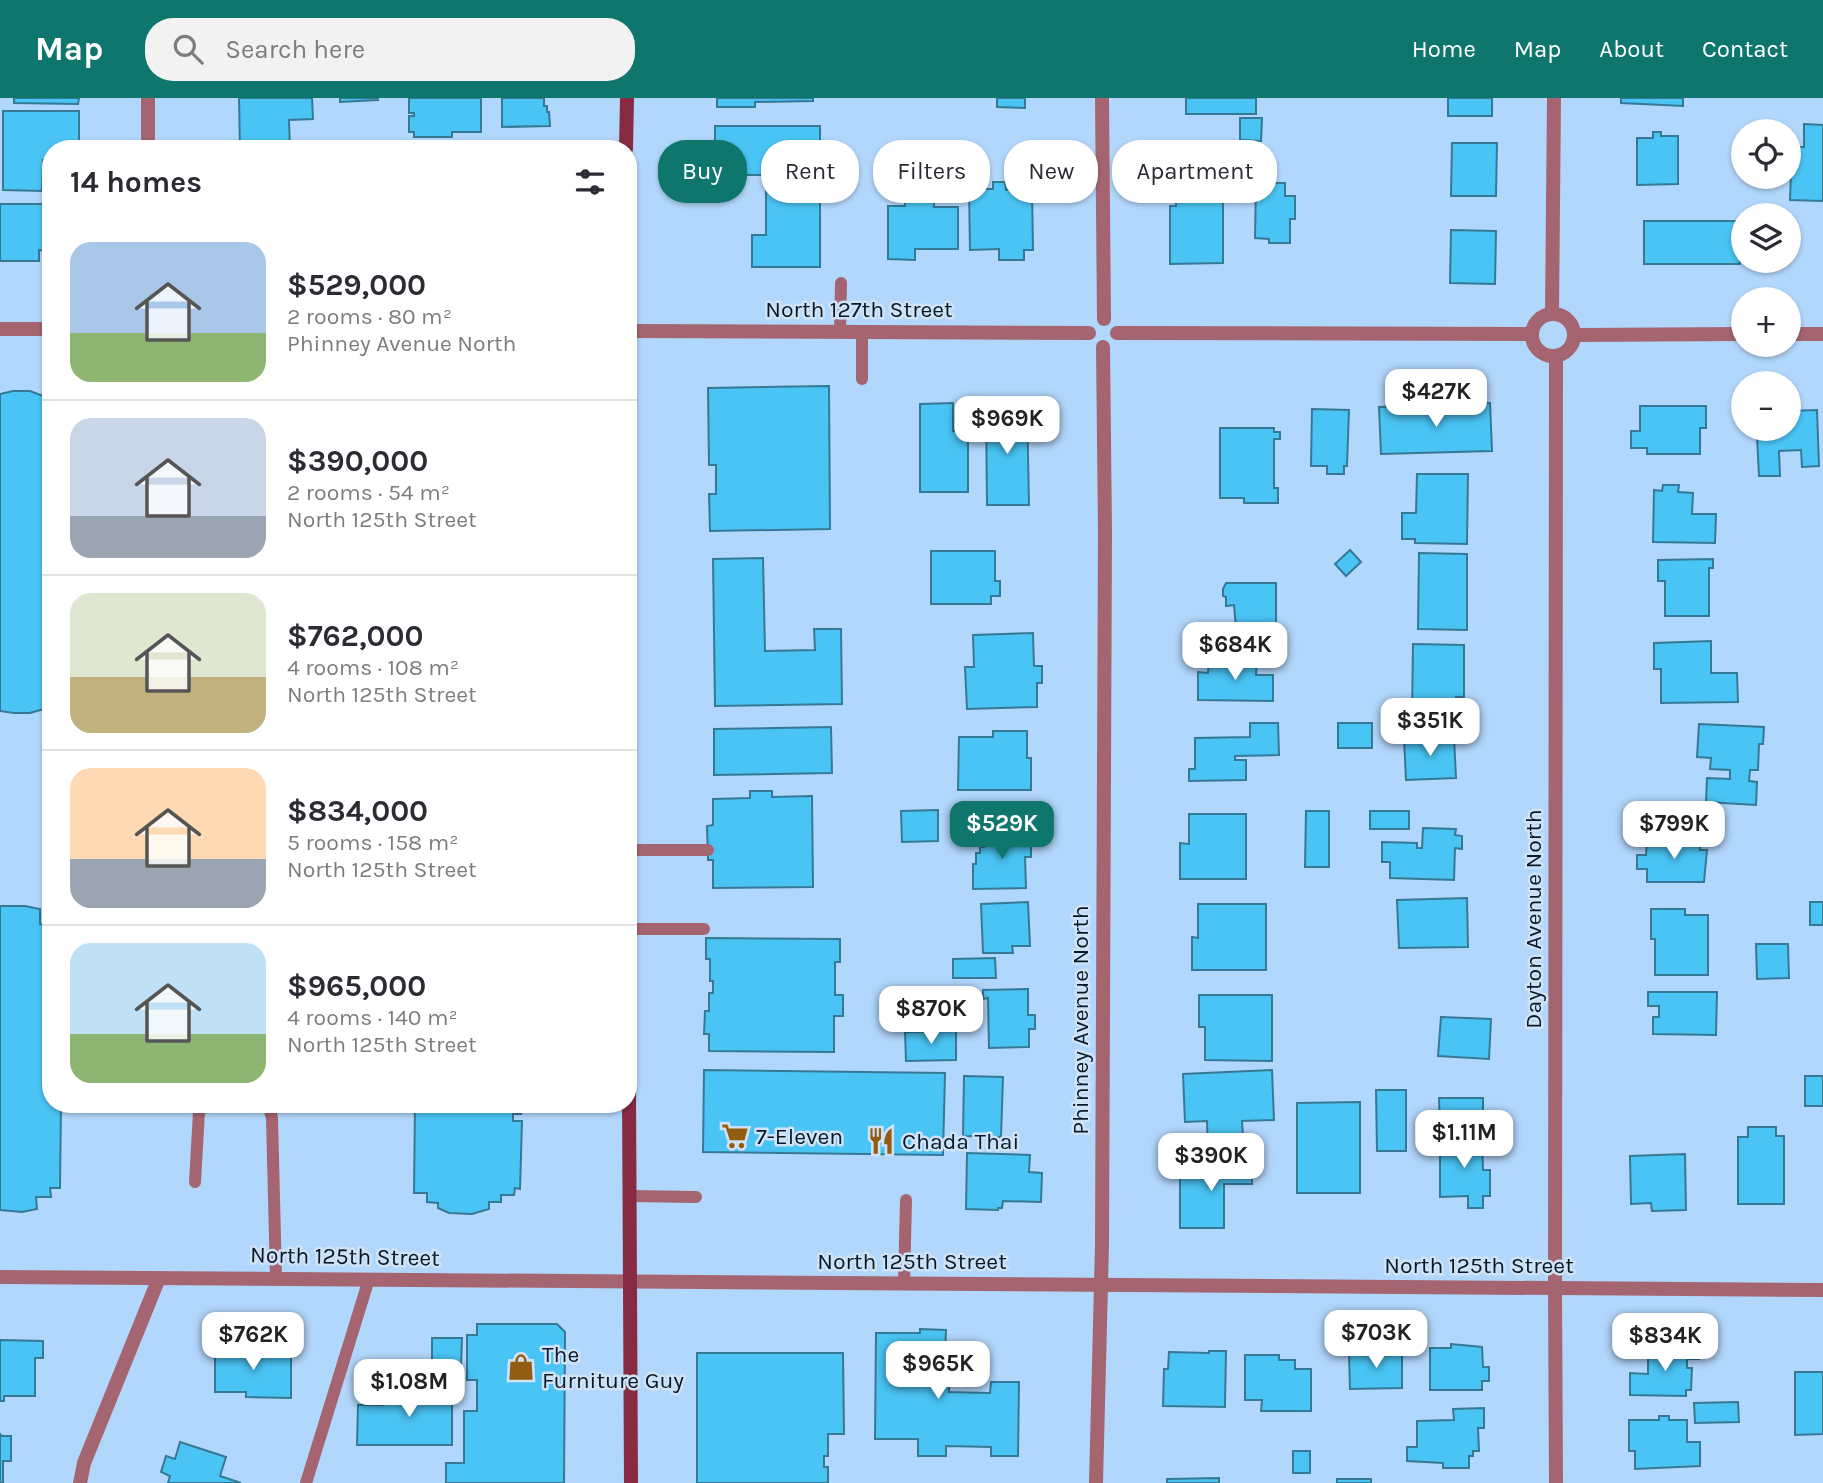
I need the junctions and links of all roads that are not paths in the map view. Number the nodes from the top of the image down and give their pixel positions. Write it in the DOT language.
graph roads {
  1 [pos="148,98"];
  2 [pos="626,98"];
  3 [pos="1102,98"];
  4 [pos="1554,98"];
  5 [pos="148,140"];
  6 [pos="626,140"];
  7 [pos="841,283"];
  8 [pos="1552,313"];
  9 [pos="1104,319"];
  10 [pos="0,328"];
  11 [pos="42,329"];
  12 [pos="637,331"];
  13 [pos="840,332"];
  14 [pos="862,332"];
  15 [pos="1089,333"];
  16 [pos="1117,333"];
  17 [pos="1532,334"];
  18 [pos="1731,334"];
  19 [pos="1801,334"];
  20 [pos="1823,334"];
  21 [pos="1575,335"];
  22 [pos="1103,347"];
  23 [pos="1556,356"];
  24 [pos="862,379"];
  25 [pos="637,850"];
  26 [pos="708,850"];
  27 [pos="637,929"];
  28 [pos="704,929"];
  29 [pos="199,1113"];
  30 [pos="271,1113"];
  31 [pos="629,1113"];
  32 [pos="195,1182"];
  33 [pos="629,1196"];
  34 [pos="696,1197"];
  35 [pos="906,1200"];
  36 [pos="0,1277"];
  37 [pos="159,1278"];
  38 [pos="276,1278"];
  39 [pos="369,1279"];
  40 [pos="630,1281"];
  41 [pos="904,1283"];
  42 [pos="1102,1285"];
  43 [pos="1555,1288"];
  44 [pos="1823,1290"];
  45 [pos="80,1483"];
  46 [pos="306,1483"];
  47 [pos="631,1483"];
  48 [pos="1096,1483"];
  49 [pos="1556,1483"];
  1 -- 5 [label="street"];
  2 -- 6 [label="main road"];
  3 -- 9 [label="street"];
  4 -- 8 [label="street"];
  7 -- 13 [label="lane"];
  8 -- 17 [label="street"];
  8 -- 21 [label="street"];
  9 -- 15 [label="street"];
  9 -- 16 [label="street"];
  10 -- 11 [label="street"];
  12 -- 13 [label="street, North 127th Street"];
  13 -- 14 [label="street, North 127th Street"];
  14 -- 15 [label="street, North 127th Street"];
  14 -- 24 [label="lane"];
  15 -- 22 [label="street"];
  16 -- 17 [label="street"];
  16 -- 22 [label="street"];
  17 -- 23 [label="street"];
  18 -- 21 [label="street"];
  19 -- 20 [label="street"];
  21 -- 23 [label="street"];
  22 -- 42 [label="street, Phinney Avenue North"];
  23 -- 43 [label="street, Dayton Avenue North"];
  25 -- 26 [label="lane"];
  27 -- 28 [label="lane"];
  29 -- 32 [label="lane"];
  30 -- 38 [label="lane"];
  31 -- 33 [label="main road"];
  33 -- 34 [label="lane"];
  33 -- 40 [label="main road"];
  35 -- 41 [label="lane"];
  36 -- 37 [label="street, North 125th Street"];
  37 -- 38 [label="street, North 125th Street"];
  37 -- 45 [label="street"];
  38 -- 39 [label="street, North 125th Street"];
  39 -- 40 [label="street, North 125th Street"];
  39 -- 46 [label="lane"];
  40 -- 41 [label="street, North 125th Street"];
  40 -- 47 [label="main road"];
  41 -- 42 [label="street, North 125th Street"];
  42 -- 43 [label="street, North 125th Street"];
  42 -- 48 [label="street, Phinney Avenue North"];
  43 -- 44 [label="street, North 125th Street"];
  43 -- 49 [label="street, Dayton Avenue North"];
}
